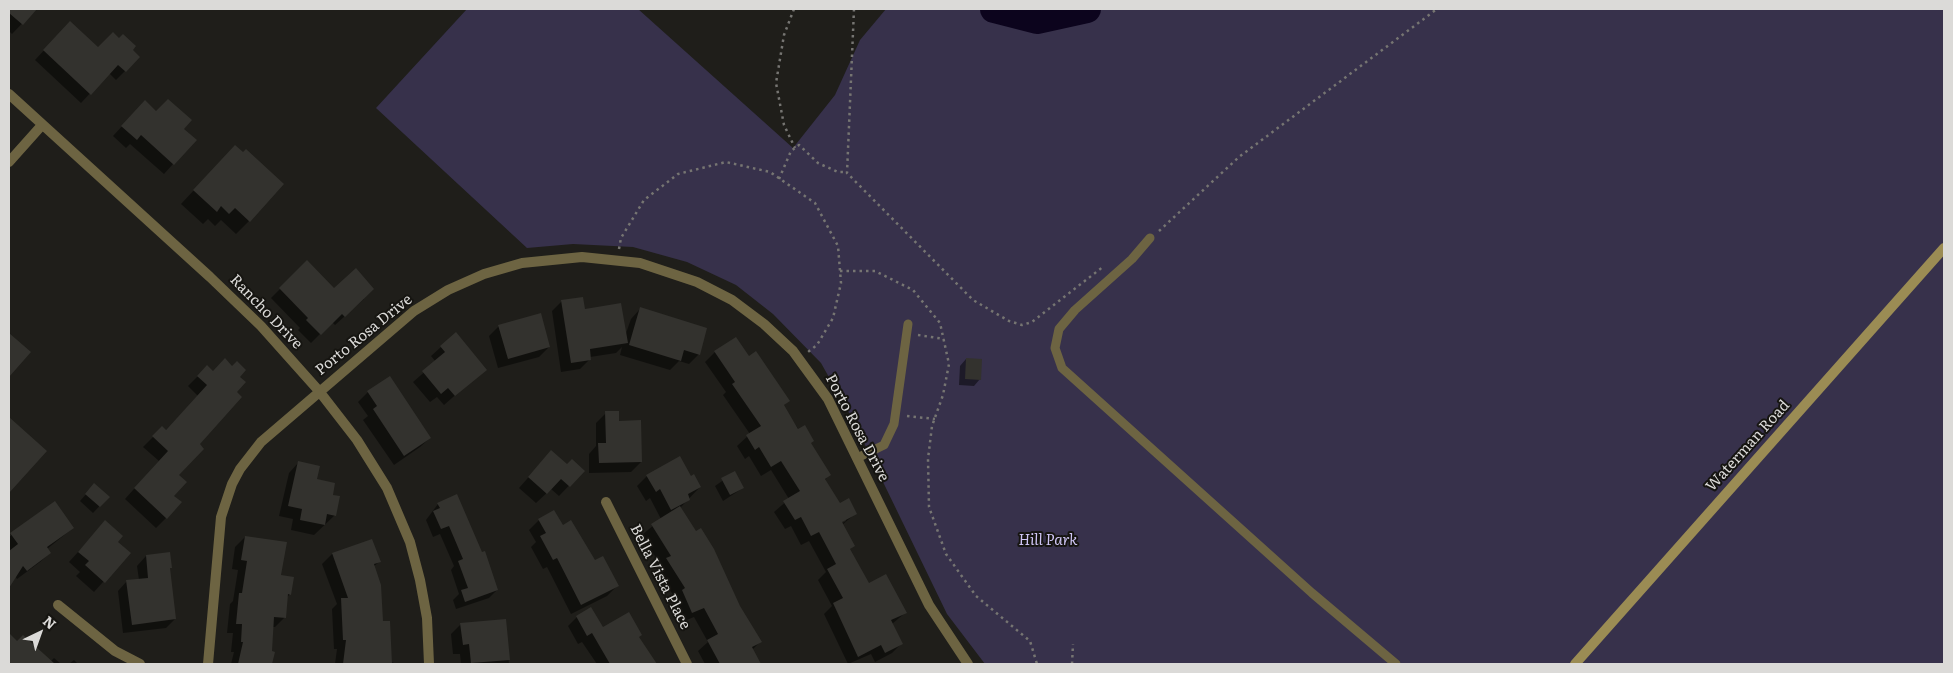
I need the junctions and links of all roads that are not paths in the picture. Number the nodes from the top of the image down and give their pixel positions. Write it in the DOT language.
graph roads {
  1 [pos="9,94"];
  2 [pos="42,125"];
  3 [pos="9,162"];
  4 [pos="1150,238"];
  5 [pos="1944,248"];
  6 [pos="908,324"];
  7 [pos="319,391"];
  8 [pos="857,458"];
  9 [pos="606,502"];
  10 [pos="58,604"];
  11 [pos="140,664"];
  12 [pos="208,664"];
  13 [pos="429,664"];
  14 [pos="687,664"];
  15 [pos="968,664"];
  16 [pos="1396,664"];
  17 [pos="1575,664"];
  1 -- 2 [label="street, Rancho Drive"];
  2 -- 3 [label="street"];
  2 -- 7 [label="street, Rancho Drive"];
  4 -- 16 [label="lane"];
  5 -- 17 [label="main road, Waterman Road"];
  6 -- 8 [label="lane"];
  7 -- 8 [label="street, Porto Rosa Drive"];
  7 -- 12 [label="street, Porto Rosa Drive"];
  7 -- 13 [label="street, Rancho Drive"];
  8 -- 15 [label="street, Porto Rosa Drive"];
  9 -- 14 [label="street, Bella Vista Place"];
  10 -- 11 [label="street"];
}
